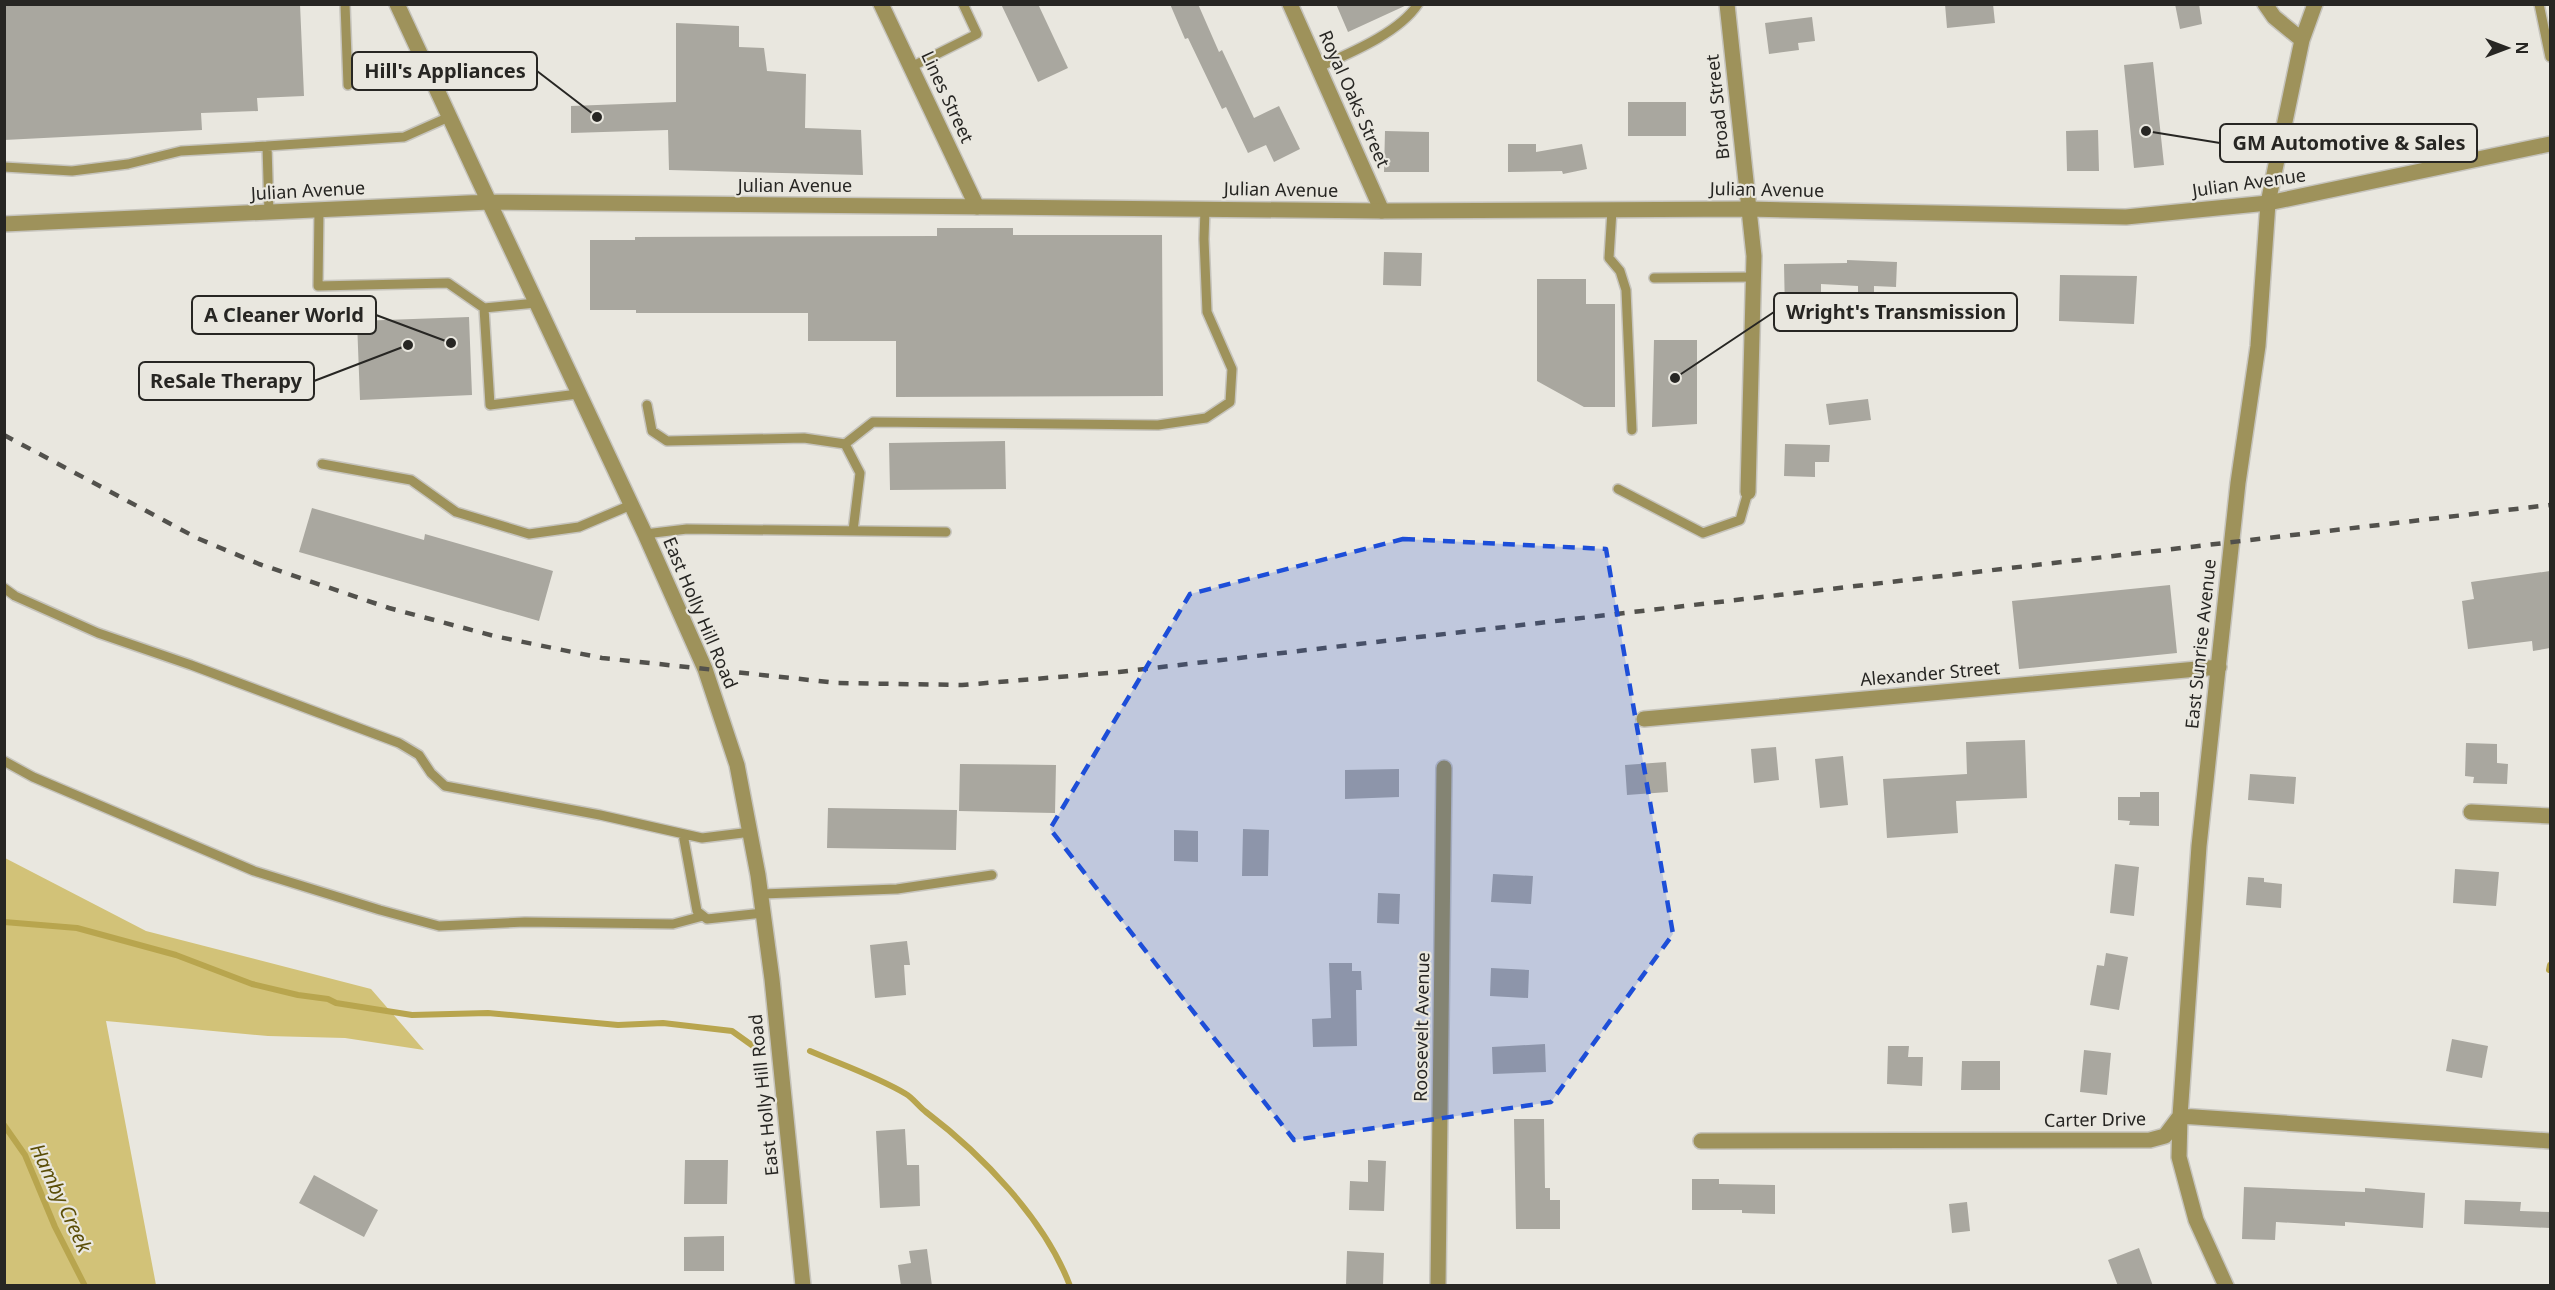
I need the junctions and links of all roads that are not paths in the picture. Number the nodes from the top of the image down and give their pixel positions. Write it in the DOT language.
graph roads {
  1 [pos="345,4"];
  2 [pos="397,4"];
  3 [pos="881,4"];
  4 [pos="963,4"];
  5 [pos="1290,4"];
  6 [pos="1418,4"];
  7 [pos="1727,4"];
  8 [pos="2265,4"];
  9 [pos="2315,4"];
  10 [pos="2539,4"];
  11 [pos="2302,40"];
  12 [pos="2550,57"];
  13 [pos="1319,67"];
  14 [pos="911,68"];
  15 [pos="348,85"];
  16 [pos="449,117"];
  17 [pos="2550,144"];
  18 [pos="267,146"];
  19 [pos="4,167"];
  20 [pos="489,202"];
  21 [pos="2268,203"];
  22 [pos="977,207"];
  23 [pos="1205,209"];
  24 [pos="1748,209"];
  25 [pos="319,210"];
  26 [pos="1612,210"];
  27 [pos="1382,211"];
  28 [pos="269,213"];
  29 [pos="4,224"];
  30 [pos="1754,277"];
  31 [pos="1654,278"];
  32 [pos="536,303"];
  33 [pos="484,308"];
  34 [pos="578,394"];
  35 [pos="647,405"];
  36 [pos="1632,430"];
  37 [pos="845,444"];
  38 [pos="322,464"];
  39 [pos="1618,489"];
  40 [pos="1748,492"];
  41 [pos="631,505"];
  42 [pos="853,531"];
  43 [pos="946,532"];
  44 [pos="645,534"];
  45 [pos="4,588"];
  46 [pos="2219,667"];
  47 [pos="1644,719"];
  48 [pos="4,761"];
  49 [pos="1444,768"];
  50 [pos="2472,812"];
  51 [pos="2550,816"];
  52 [pos="751,832"];
  53 [pos="683,834"];
  54 [pos="992,875"];
  55 [pos="760,894"];
  56 [pos="763,913"];
  57 [pos="703,916"];
  58 [pos="2180,1116"];
  59 [pos="1701,1141"];
  60 [pos="2550,1141"];
  61 [pos="803,1286"];
  62 [pos="1438,1286"];
  63 [pos="2226,1286"];
  1 -- 15 [label="lane"];
  2 -- 16 [label="street, East Holly Hill Road"];
  3 -- 14 [label="street, Lines Street"];
  4 -- 14 [label="lane"];
  5 -- 13 [label="street, Royal Oaks Street"];
  6 -- 13 [label="lane"];
  7 -- 24 [label="street, Broad Street"];
  8 -- 11 [label="street"];
  9 -- 11 [label="street, East Sunrise Avenue"];
  10 -- 12 [label="lane"];
  11 -- 21 [label="street, East Sunrise Avenue"];
  13 -- 27 [label="street, Royal Oaks Street"];
  14 -- 22 [label="street, Lines Street"];
  16 -- 18 [label="lane"];
  16 -- 20 [label="street, East Holly Hill Road"];
  17 -- 21 [label="street, Julian Avenue"];
  18 -- 19 [label="lane"];
  18 -- 28 [label="lane"];
  20 -- 22 [label="street, Julian Avenue"];
  20 -- 25 [label="street, Julian Avenue"];
  20 -- 32 [label="street, East Holly Hill Road"];
  21 -- 24 [label="street, Julian Avenue"];
  21 -- 46 [label="street, East Sunrise Avenue"];
  22 -- 23 [label="street, Julian Avenue"];
  23 -- 27 [label="street, Julian Avenue"];
  23 -- 37 [label="lane"];
  24 -- 26 [label="street, Julian Avenue"];
  24 -- 30 [label="street, Broad Street"];
  25 -- 28 [label="street, Julian Avenue"];
  25 -- 33 [label="lane"];
  26 -- 27 [label="street, Julian Avenue"];
  26 -- 36 [label="lane"];
  28 -- 29 [label="street, Julian Avenue"];
  30 -- 31 [label="lane"];
  30 -- 40 [label="street, Broad Street"];
  32 -- 33 [label="lane"];
  32 -- 34 [label="street, East Holly Hill Road"];
  33 -- 34 [label="lane"];
  34 -- 41 [label="street, East Holly Hill Road"];
  35 -- 37 [label="lane"];
  37 -- 42 [label="lane"];
  38 -- 41 [label="lane"];
  39 -- 40 [label="lane"];
  41 -- 44 [label="street, East Holly Hill Road"];
  42 -- 43 [label="lane"];
  42 -- 44 [label="lane"];
  44 -- 52 [label="street, East Holly Hill Road"];
  45 -- 53 [label="lane"];
  46 -- 47 [label="street, Alexander Street"];
  46 -- 58 [label="street, East Sunrise Avenue"];
  48 -- 57 [label="lane"];
  49 -- 62 [label="street, Roosevelt Avenue"];
  50 -- 51 [label="street"];
  52 -- 53 [label="lane"];
  52 -- 55 [label="street, East Holly Hill Road"];
  53 -- 57 [label="lane"];
  54 -- 55 [label="lane"];
  55 -- 56 [label="street, East Holly Hill Road"];
  56 -- 57 [label="lane"];
  56 -- 61 [label="street, East Holly Hill Road"];
  58 -- 59 [label="street, Carter Drive"];
  58 -- 60 [label="street"];
  58 -- 63 [label="street, East Sunrise Avenue"];
}
